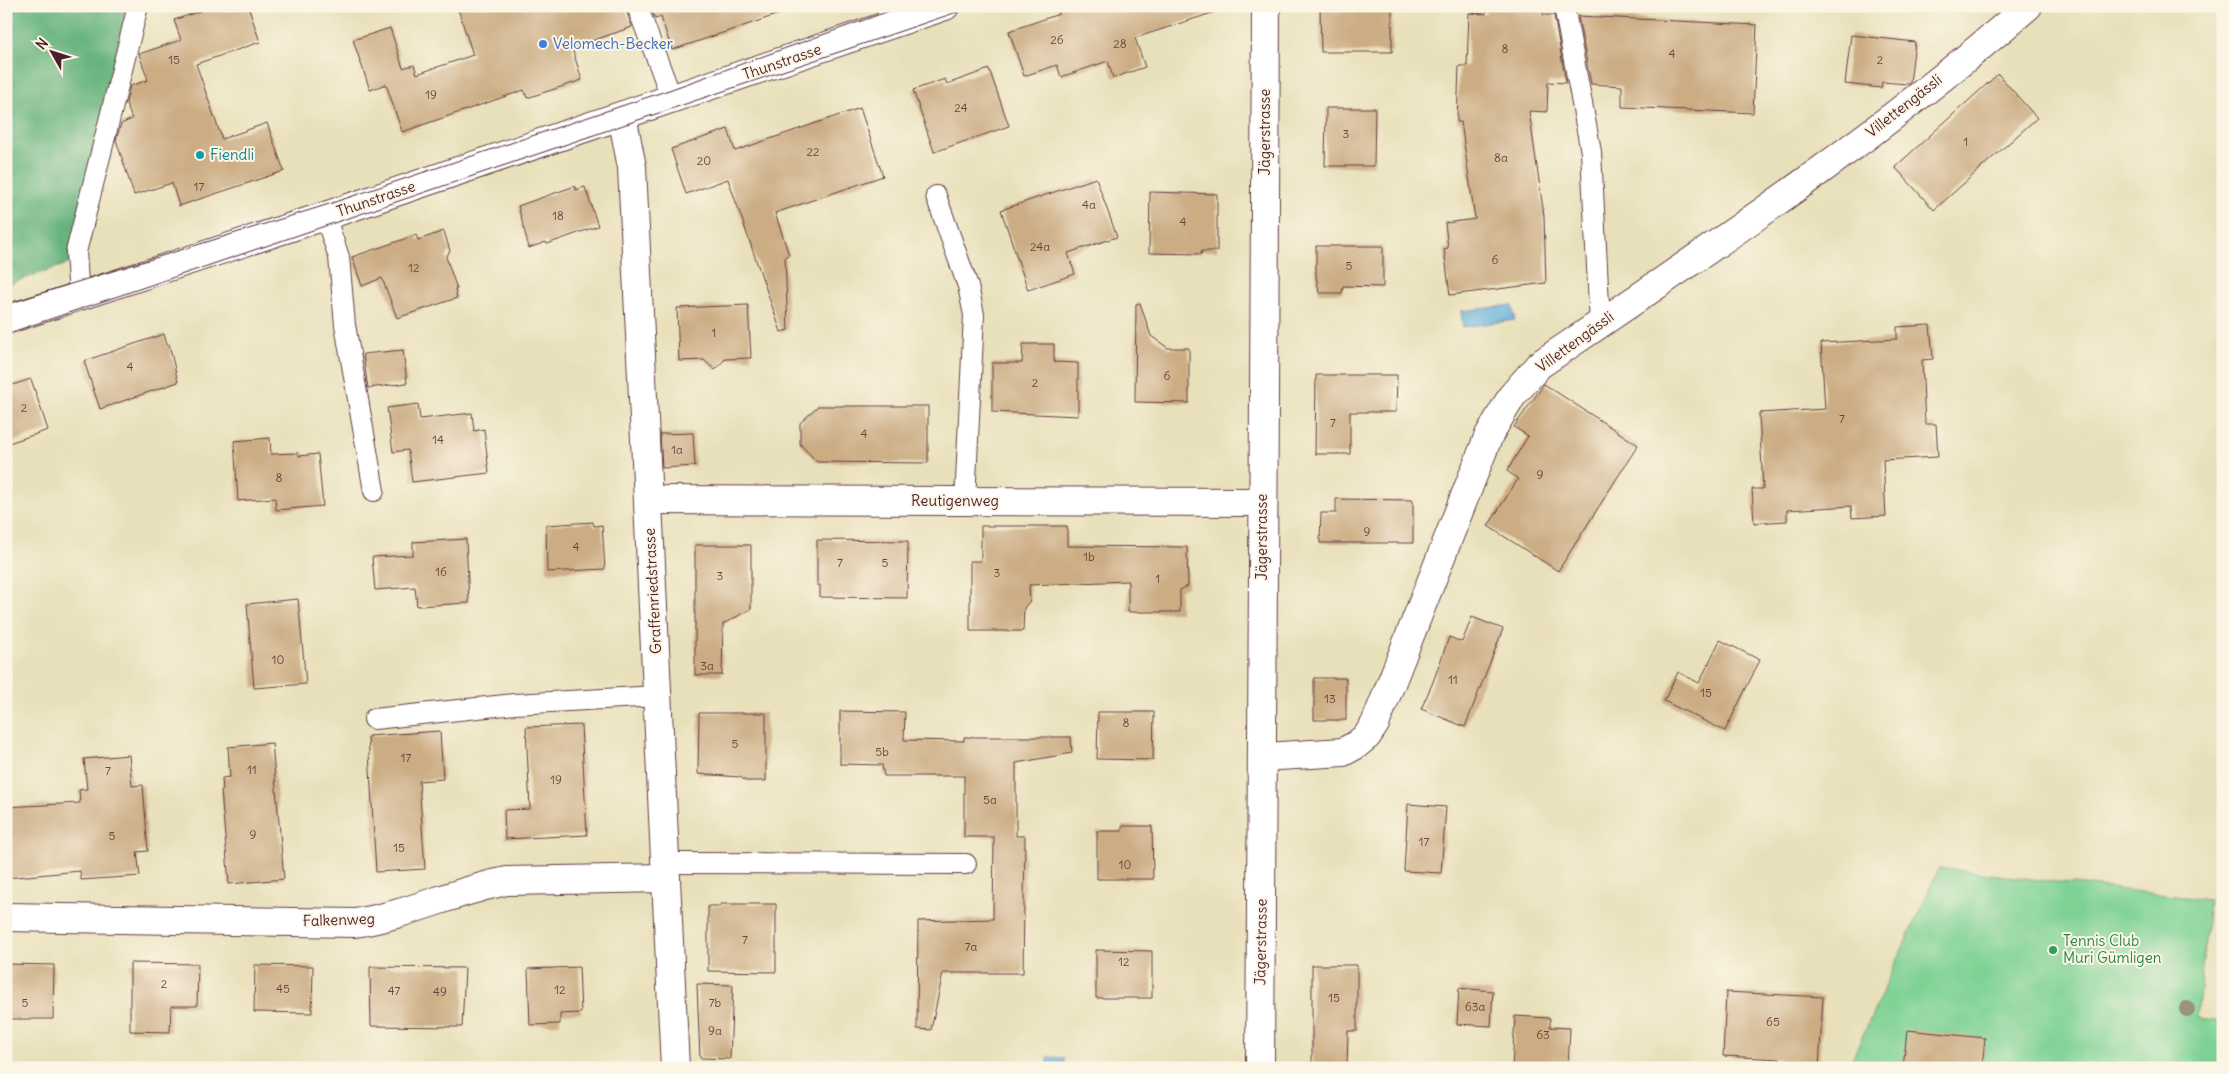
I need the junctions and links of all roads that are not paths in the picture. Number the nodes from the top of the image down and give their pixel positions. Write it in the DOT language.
graph roads {
  1 [pos="138,6"];
  2 [pos="637,6"];
  3 [pos="945,6"];
  4 [pos="1266,6"];
  5 [pos="1564,6"];
  6 [pos="2028,6"];
  7 [pos="889,15"];
  8 [pos="672,99"];
  9 [pos="622,116"];
  10 [pos="936,196"];
  11 [pos="325,216"];
  12 [pos="79,297"];
  13 [pos="6,320"];
  14 [pos="1600,324"];
  15 [pos="374,491"];
  16 [pos="648,500"];
  17 [pos="965,501"];
  18 [pos="1262,502"];
  19 [pos="657,696"];
  20 [pos="374,719"];
  21 [pos="1263,757"];
  22 [pos="966,864"];
  23 [pos="665,871"];
  24 [pos="6,917"];
  25 [pos="675,1068"];
  26 [pos="1260,1068"];
  1 -- 12 [label="lane"];
  2 -- 8 [label="lane"];
  3 -- 7 [label="street, Thunstrasse"];
  4 -- 18 [label="street, Jägerstrasse"];
  5 -- 14 [label="lane"];
  6 -- 14 [label="street, Villettengässli"];
  7 -- 8 [label="street, Thunstrasse"];
  8 -- 9 [label="street, Thunstrasse"];
  9 -- 11 [label="street, Thunstrasse"];
  9 -- 16 [label="street, Graffenriedstrasse"];
  10 -- 17 [label="lane"];
  11 -- 12 [label="street, Thunstrasse"];
  11 -- 15 [label="lane"];
  12 -- 13 [label="street, Thunstrasse"];
  14 -- 21 [label="street, Villettengässli"];
  16 -- 17 [label="street, Reutigenweg"];
  16 -- 19 [label="street, Graffenriedstrasse"];
  17 -- 18 [label="street, Reutigenweg"];
  18 -- 21 [label="street, Jägerstrasse"];
  19 -- 20 [label="lane"];
  19 -- 23 [label="street, Graffenriedstrasse"];
  21 -- 26 [label="street, Jägerstrasse"];
  22 -- 23 [label="lane"];
  23 -- 24 [label="street, Falkenweg"];
  23 -- 25 [label="street, Graffenriedstrasse"];
}
